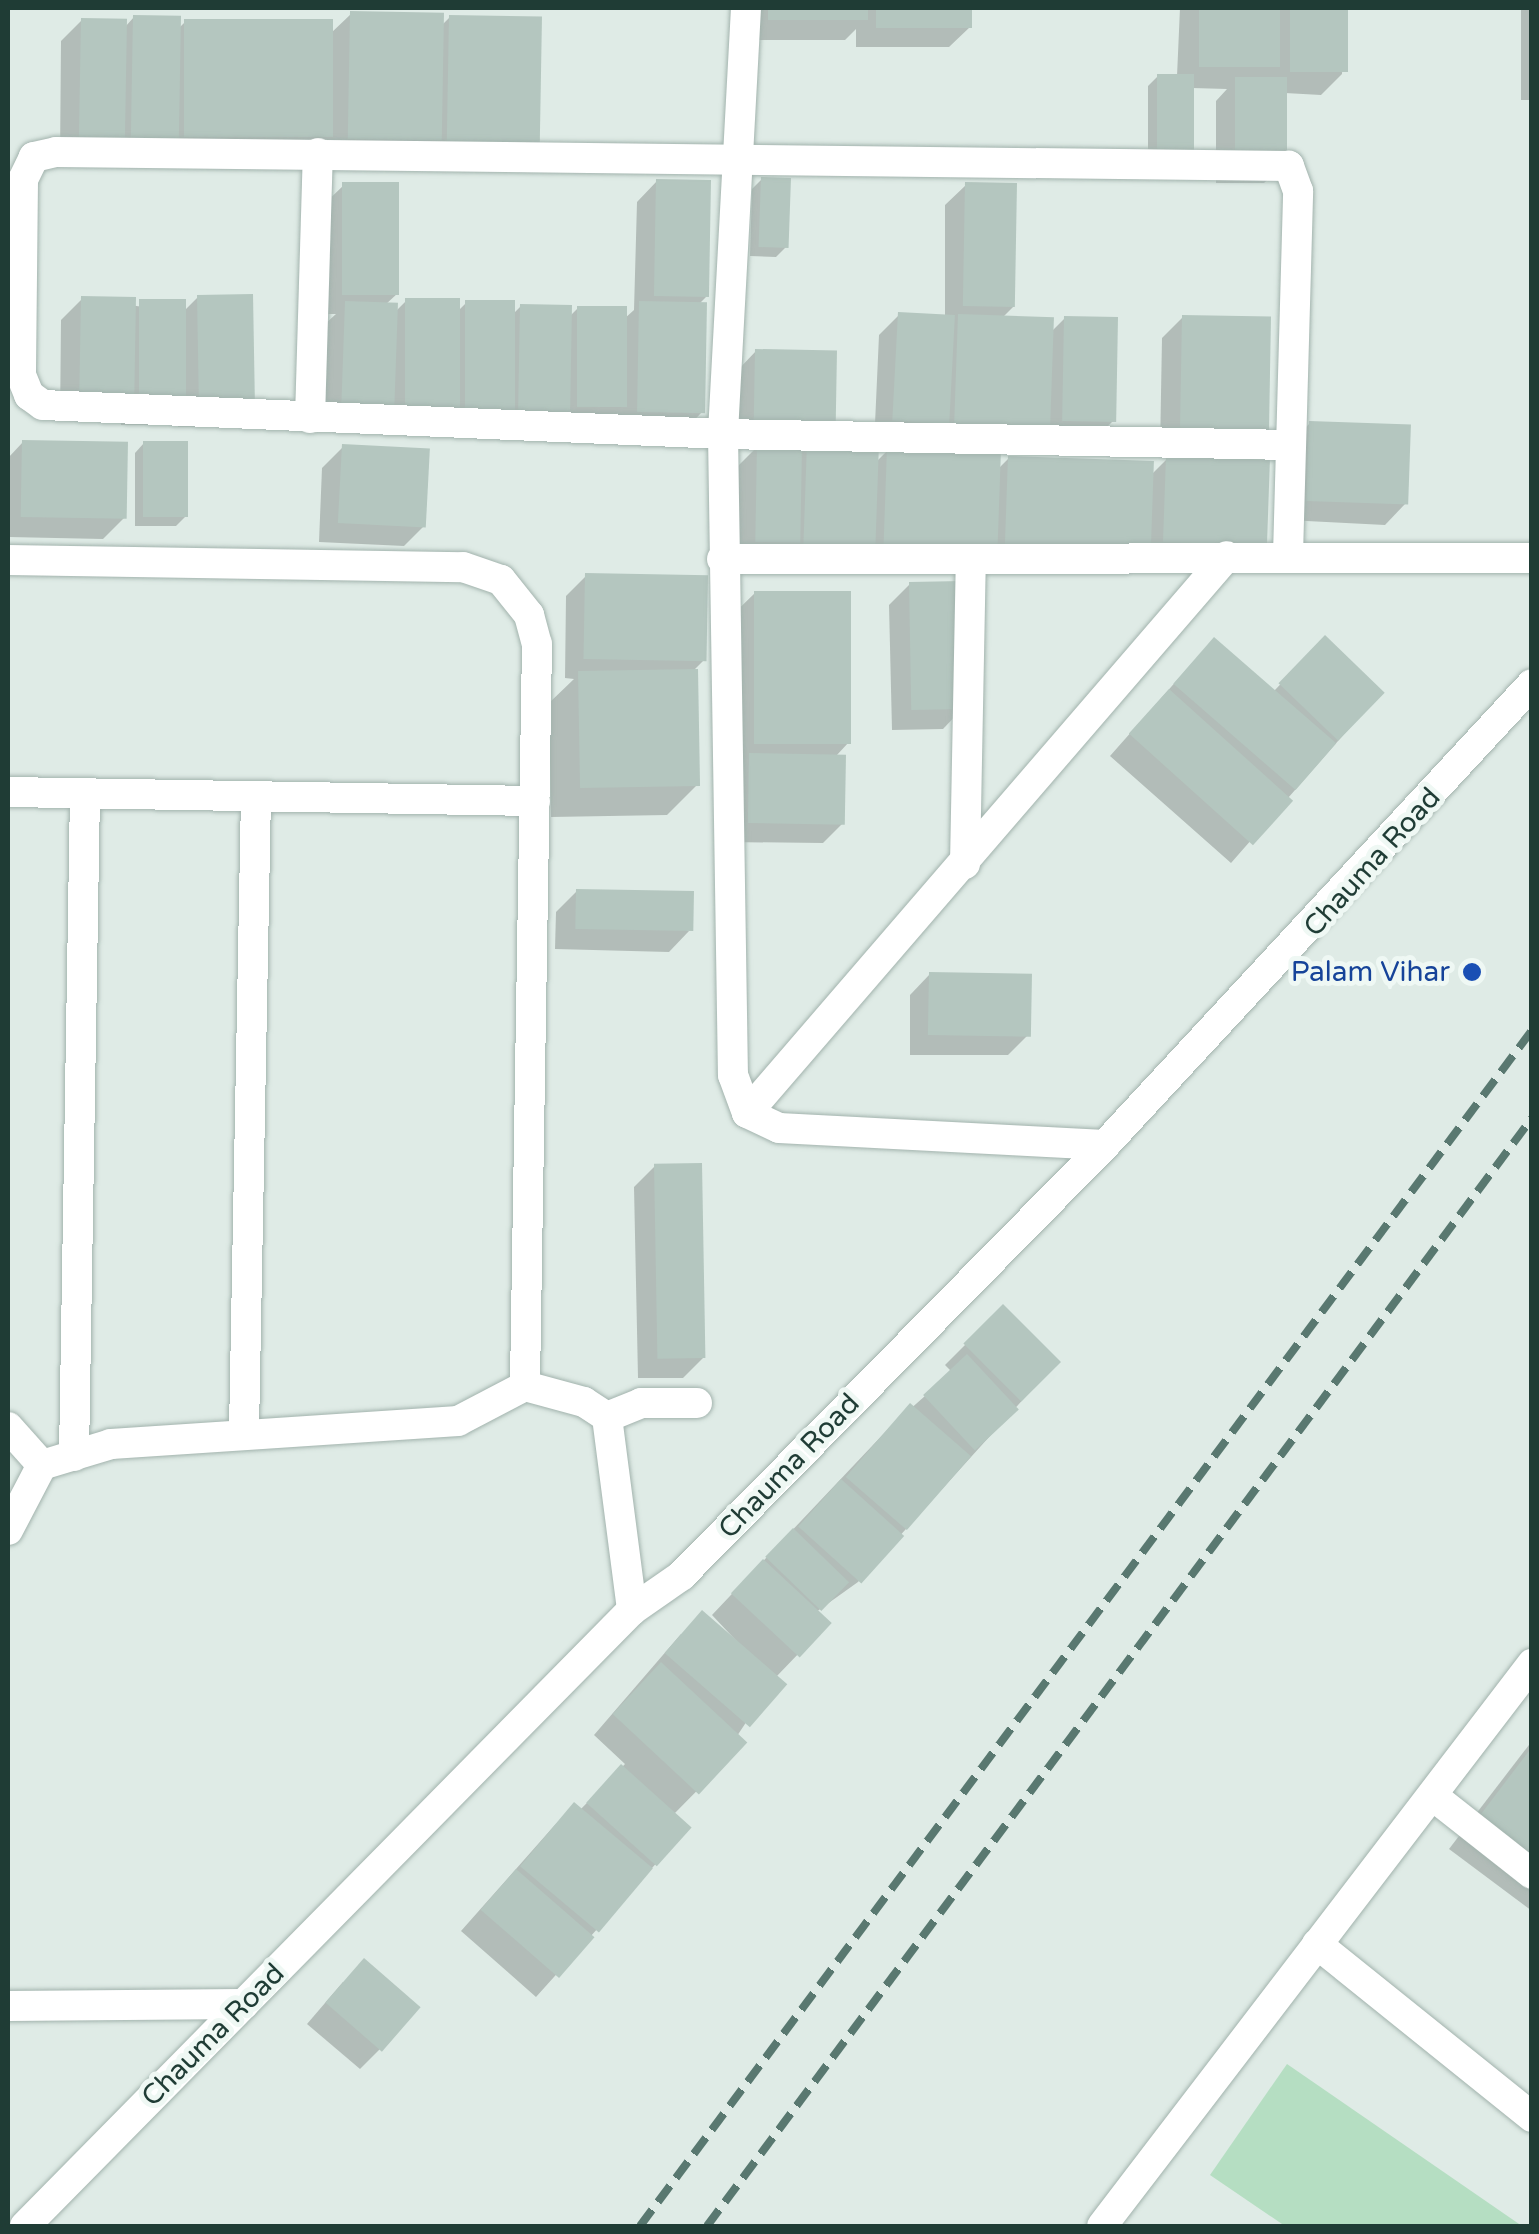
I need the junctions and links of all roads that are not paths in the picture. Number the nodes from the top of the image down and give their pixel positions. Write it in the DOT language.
graph roads {
  1 [pos="746,8"];
  2 [pos="318,153"];
  3 [pos="736,161"];
  4 [pos="310,418"];
  5 [pos="723,434"];
  6 [pos="1291,446"];
  7 [pos="1288,555"];
  8 [pos="1226,556"];
  9 [pos="722,558"];
  10 [pos="1532,558"];
  11 [pos="8,560"];
  12 [pos="972,560"];
  13 [pos="1532,684"];
  14 [pos="8,792"];
  15 [pos="85,794"];
  16 [pos="256,797"];
  17 [pos="535,802"];
  18 [pos="965,864"];
  19 [pos="747,1113"];
  20 [pos="1106,1144"];
  21 [pos="525,1386"];
  22 [pos="697,1403"];
  23 [pos="606,1417"];
  24 [pos="8,1427"];
  25 [pos="244,1431"];
  26 [pos="74,1456"];
  27 [pos="42,1465"];
  28 [pos="8,1530"];
  29 [pos="632,1610"];
  30 [pos="1532,1664"];
  31 [pos="1433,1796"];
  32 [pos="1532,1874"];
  33 [pos="1317,1944"];
  34 [pos="244,2004"];
  35 [pos="8,2006"];
  36 [pos="1532,2118"];
  37 [pos="1116,2221"];
  38 [pos="24,2226"];
  1 -- 3 [label="street"];
  2 -- 3 [label="street"];
  2 -- 4 [label="street"];
  2 -- 4 [label="street"];
  3 -- 5 [label="street"];
  3 -- 6 [label="street"];
  4 -- 5 [label="street"];
  5 -- 6 [label="street"];
  5 -- 9 [label="street"];
  6 -- 7 [label="street"];
  7 -- 8 [label="street"];
  7 -- 10 [label="street"];
  8 -- 12 [label="street"];
  8 -- 18 [label="street"];
  9 -- 12 [label="street"];
  9 -- 19 [label="street"];
  11 -- 17 [label="street"];
  12 -- 18 [label="street"];
  13 -- 20 [label="street, Chauma Road"];
  14 -- 15 [label="street"];
  15 -- 16 [label="street"];
  15 -- 26 [label="street"];
  16 -- 17 [label="street"];
  16 -- 25 [label="street"];
  17 -- 21 [label="street"];
  18 -- 19 [label="street"];
  19 -- 20 [label="street"];
  20 -- 29 [label="street, Chauma Road"];
  21 -- 23 [label="street"];
  21 -- 25 [label="street"];
  22 -- 23 [label="street"];
  23 -- 29 [label="street"];
  24 -- 27 [label="street"];
  25 -- 26 [label="street"];
  26 -- 27 [label="street"];
  27 -- 28 [label="street"];
  29 -- 34 [label="street, Chauma Road"];
  30 -- 31 [label="street"];
  31 -- 32 [label="street"];
  31 -- 33 [label="street"];
  33 -- 36 [label="street"];
  33 -- 37 [label="street"];
  34 -- 35 [label="street"];
  34 -- 38 [label="street, Chauma Road"];
}
